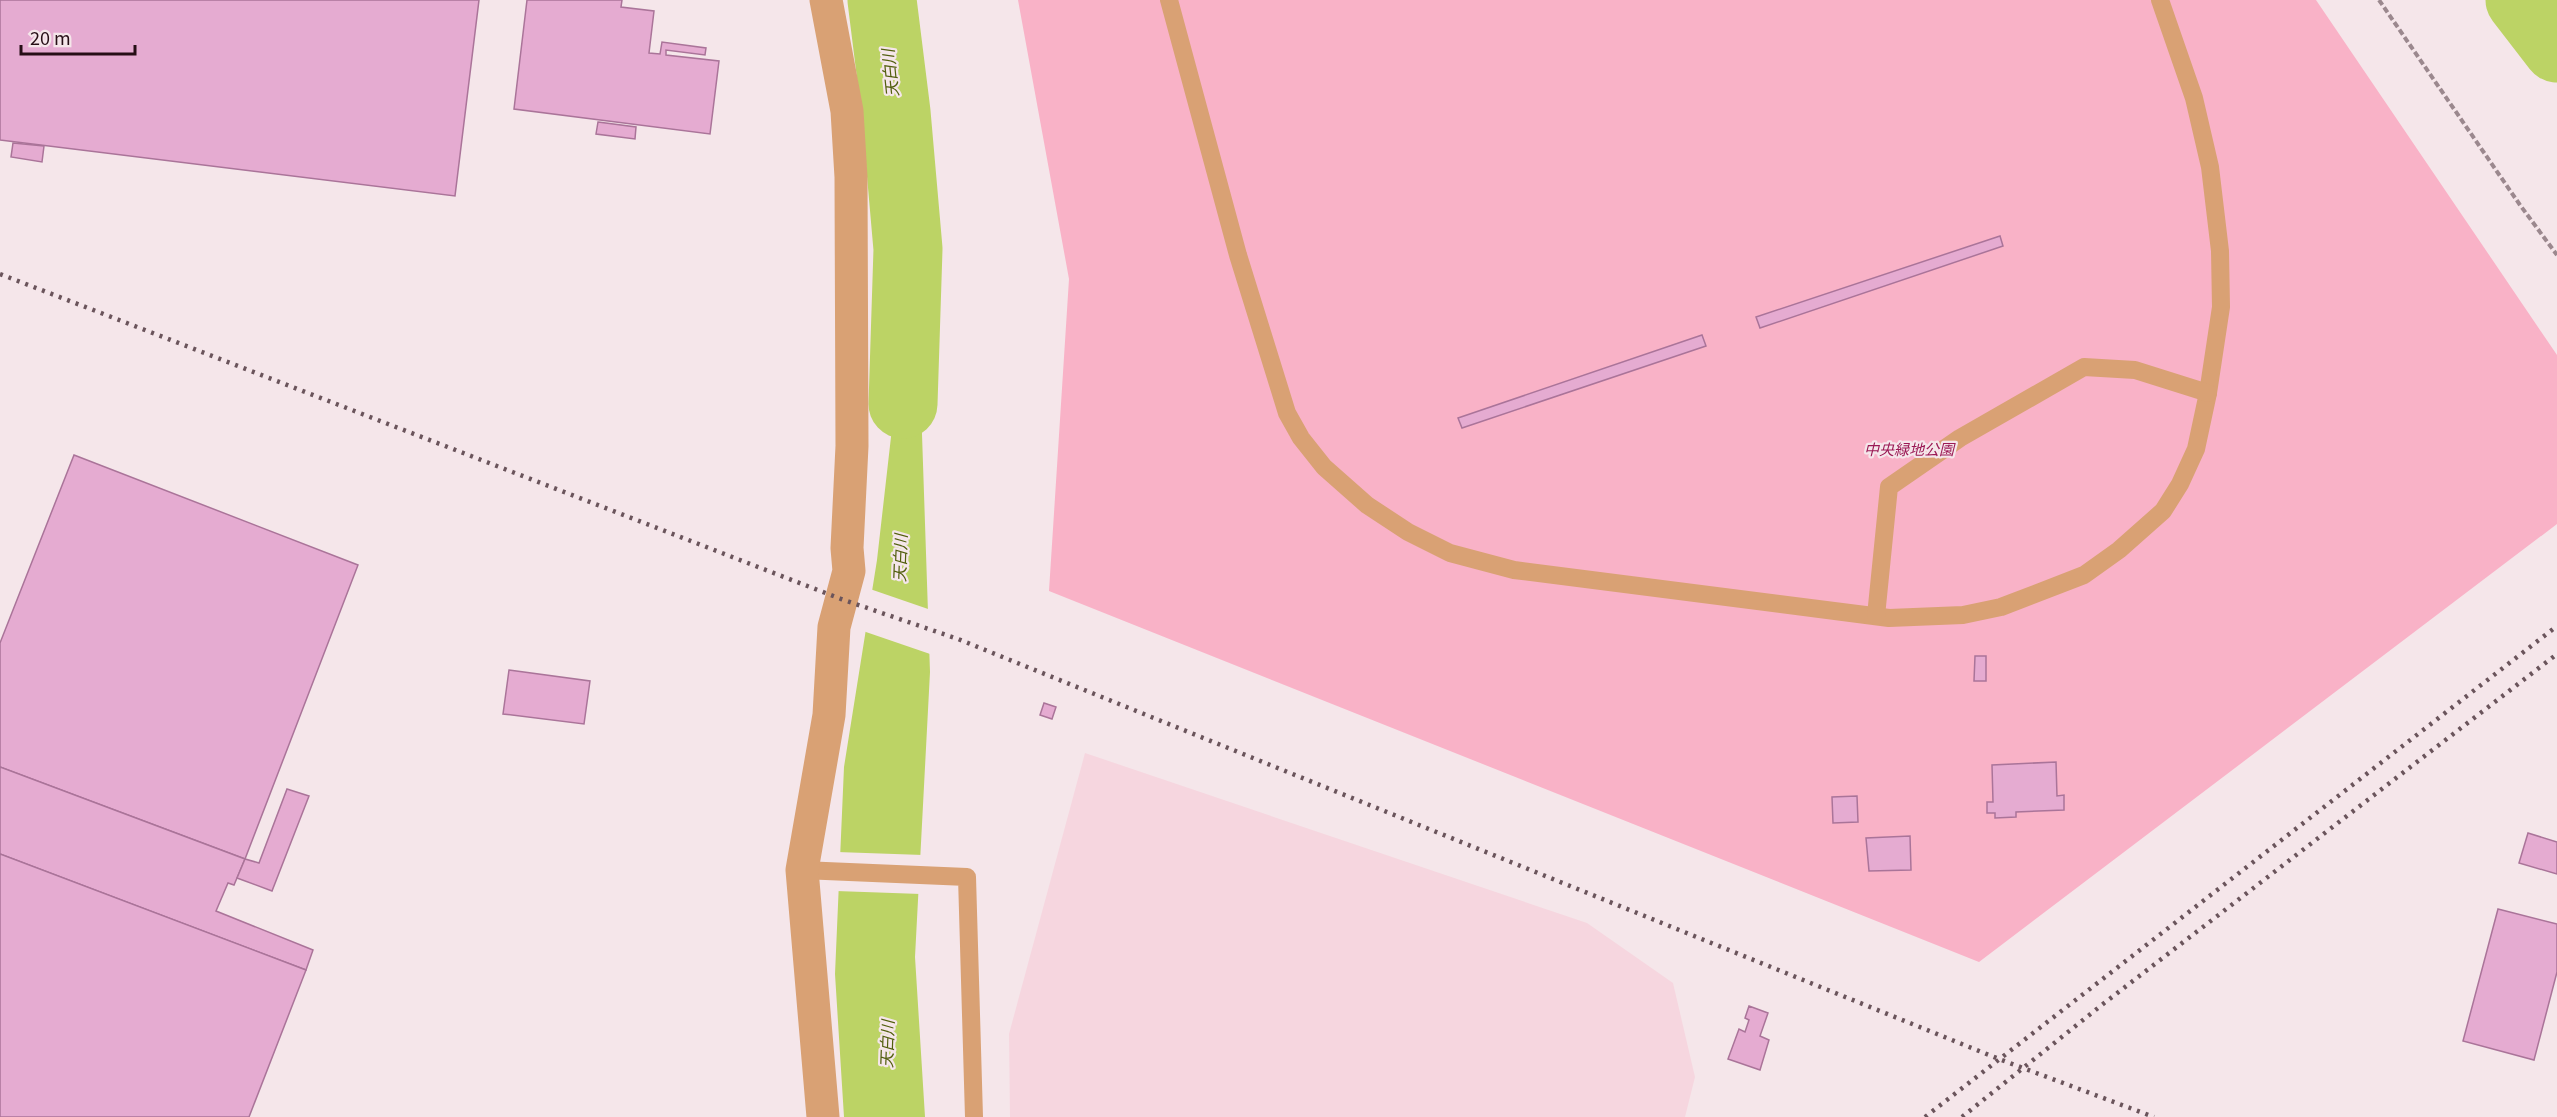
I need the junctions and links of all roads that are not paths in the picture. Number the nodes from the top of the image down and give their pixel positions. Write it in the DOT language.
graph roads {
  1 [pos="826,0"];
  2 [pos="1169,0"];
  3 [pos="2160,0"];
  4 [pos="2208,393"];
  5 [pos="1876,616"];
  6 [pos="811,870"];
  7 [pos="823,1117"];
  8 [pos="974,1117"];
  1 -- 6 [label="street"];
  2 -- 5 [label="lane"];
  3 -- 4 [label="lane"];
  4 -- 5 [label="lane"];
  4 -- 5 [label="lane"];
  6 -- 7 [label="street"];
  6 -- 8 [label="lane"];
}
